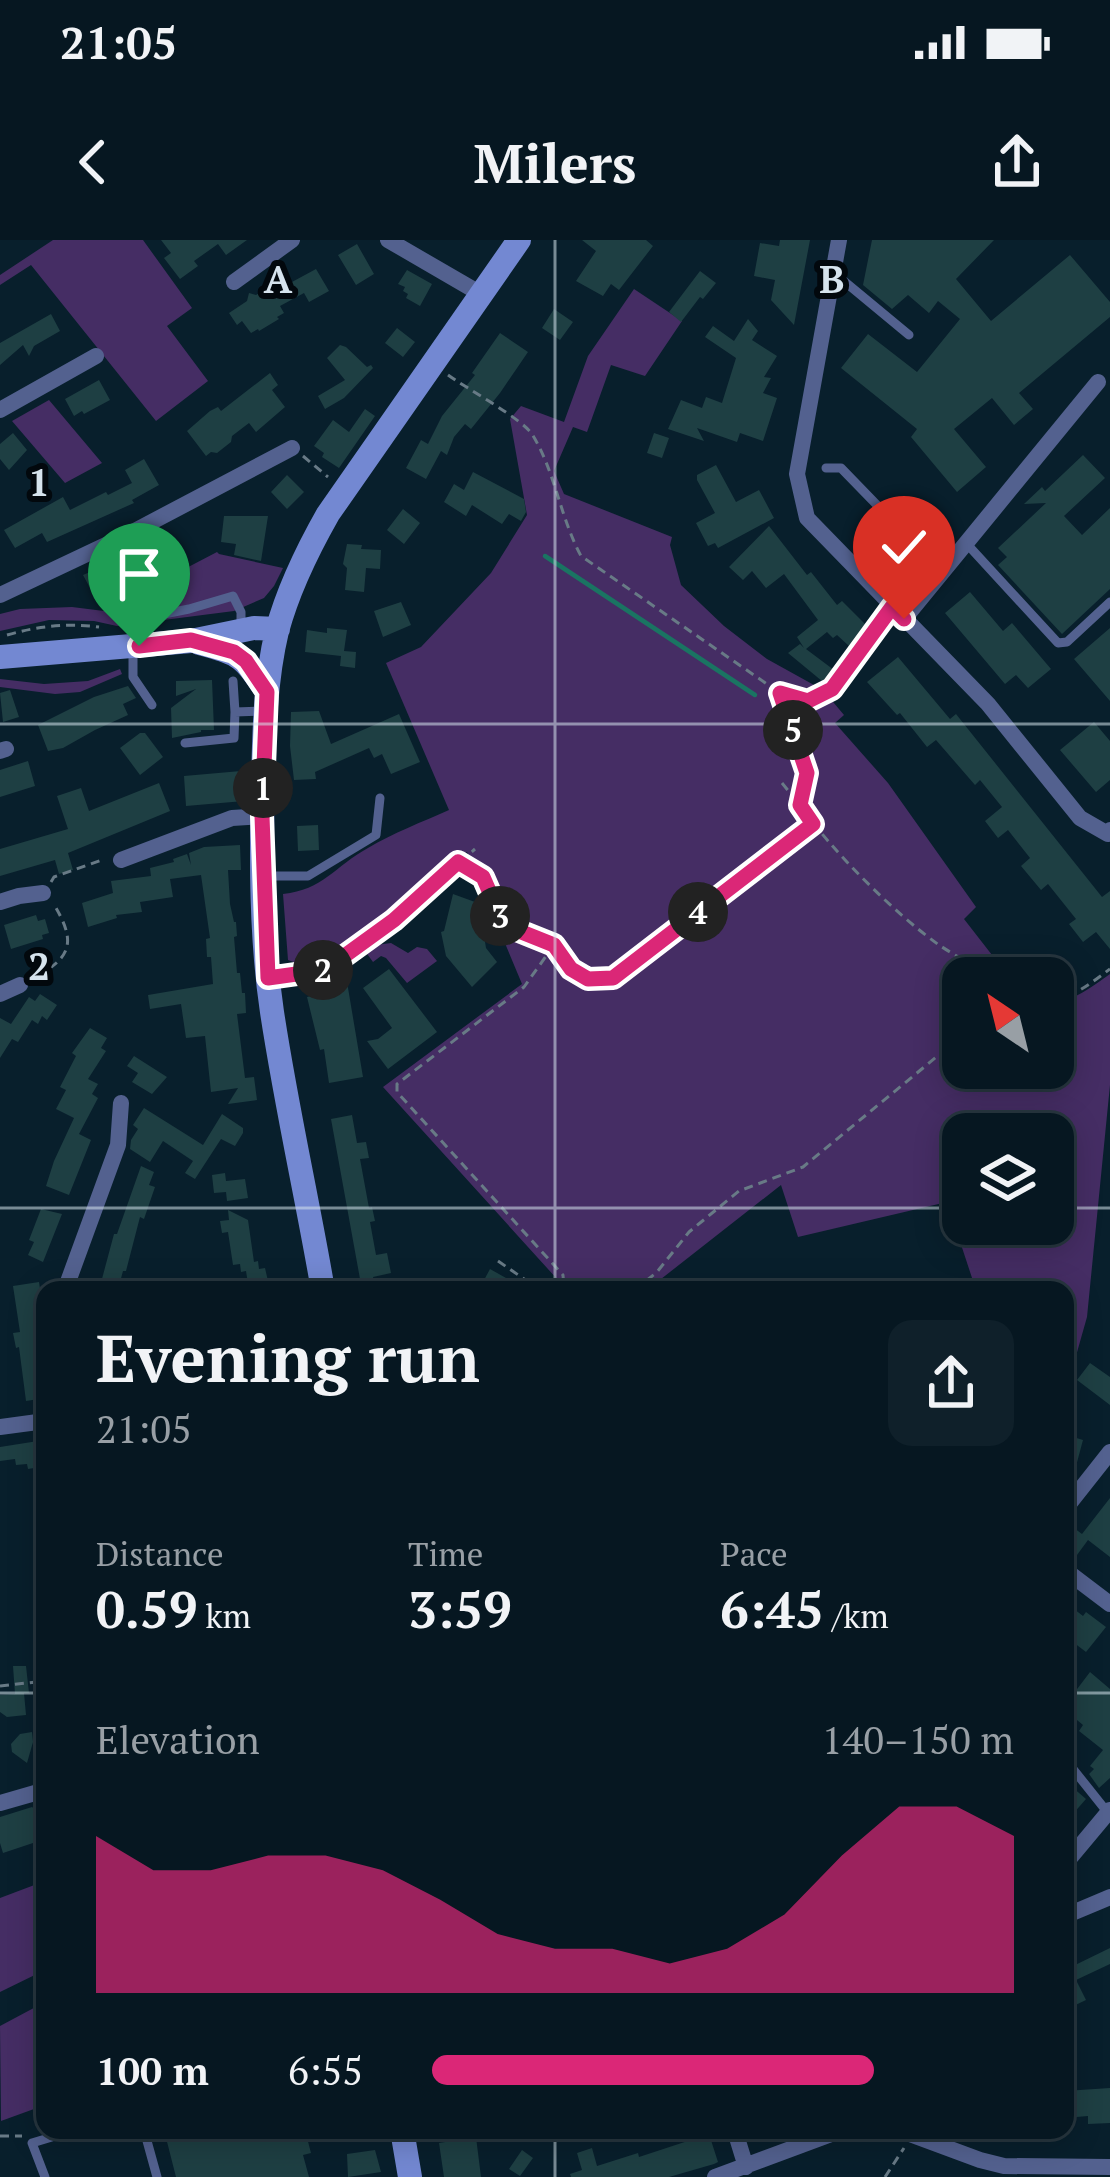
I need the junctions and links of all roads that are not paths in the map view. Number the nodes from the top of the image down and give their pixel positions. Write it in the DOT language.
graph roads {
  1 [pos="292,240"];
  2 [pos="388,240"];
  3 [pos="519,240"];
  4 [pos="839,240"];
  5 [pos="833,272"];
  6 [pos="234,282"];
  7 [pos="481,294"];
  8 [pos="909,335"];
  9 [pos="96,356"];
  10 [pos="1098,382"];
  11 [pos="0,410"];
  12 [pos="292,448"];
  13 [pos="826,468"];
  14 [pos="966,543"];
  15 [pos="942,572"];
  16 [pos="0,595"];
  17 [pos="1110,602"];
  18 [pos="898,613"];
  19 [pos="241,629"];
  20 [pos="278,629"];
  21 [pos="191,640"];
  22 [pos="136,646"];
  23 [pos="0,657"];
  24 [pos="233,681"];
  25 [pos="267,701"];
  26 [pos="152,705"];
  27 [pos="235,712"];
  28 [pos="185,743"];
  29 [pos="380,798"];
  30 [pos="262,816"];
  31 [pos="1110,830"];
  32 [pos="121,860"];
  33 [pos="263,876"];
  34 [pos="43,893"];
  35 [pos="0,902"];
  36 [pos="394,920"];
  37 [pos="268,978"];
  38 [pos="20,985"];
  39 [pos="0,994"];
  40 [pos="121,1103"];
  41 [pos="68,1281"];
  42 [pos="321,1281"];
  43 [pos="36,1421"];
  44 [pos="0,1427"];
  45 [pos="1110,1452"];
  46 [pos="1074,1498"];
  47 [pos="1074,1577"];
  48 [pos="1110,1604"];
  49 [pos="1074,1770"];
  50 [pos="36,1795"];
  51 [pos="0,1803"];
  52 [pos="1109,1812"];
  53 [pos="1074,1853"];
  54 [pos="1110,1897"];
  55 [pos="1074,1912"];
  56 [pos="45,2139"];
  57 [pos="147,2139"];
  58 [pos="404,2139"];
  59 [pos="738,2139"];
  60 [pos="819,2139"];
  61 [pos="923,2139"];
  62 [pos="746,2167"];
  63 [pos="1110,2167"];
  64 [pos="45,2177"];
  65 [pos="158,2177"];
  66 [pos="410,2177"];
  67 [pos="716,2177"];
  1 -- 6 [label="street"];
  2 -- 7 [label="street"];
  3 -- 7 [label="main road"];
  4 -- 5 [label="street"];
  5 -- 8 [label="lane"];
  5 -- 18 [label="street"];
  7 -- 20 [label="main road"];
  9 -- 11 [label="street"];
  10 -- 14 [label="street"];
  12 -- 16 [label="street"];
  13 -- 15 [label="lane"];
  14 -- 15 [label="street"];
  14 -- 17 [label="lane"];
  15 -- 18 [label="street"];
  18 -- 31 [label="street"];
  19 -- 20 [label="main road"];
  19 -- 21 [label="main road"];
  19 -- 22 [label="lane"];
  20 -- 25 [label="main road"];
  21 -- 22 [label="main road"];
  21 -- 25 [label="main road"];
  22 -- 23 [label="main road"];
  22 -- 26 [label="lane"];
  24 -- 27 [label="lane"];
  25 -- 27 [label="lane"];
  25 -- 30 [label="main road"];
  27 -- 28 [label="lane"];
  29 -- 33 [label="lane"];
  30 -- 32 [label="street"];
  30 -- 33 [label="main road"];
  33 -- 37 [label="main road"];
  34 -- 35 [label="street"];
  36 -- 37 [label="lane"];
  37 -- 42 [label="main road"];
  38 -- 39 [label="street"];
  40 -- 41 [label="street"];
  43 -- 44 [label="street"];
  45 -- 46 [label="street"];
  47 -- 48 [label="street"];
  49 -- 52 [label="lane"];
  50 -- 51 [label="street"];
  52 -- 53 [label="street"];
  54 -- 55 [label="street"];
  56 -- 64 [label="lane"];
  57 -- 65 [label="lane"];
  58 -- 66 [label="main road"];
  59 -- 62 [label="street"];
  60 -- 62 [label="street"];
  61 -- 63 [label="street"];
  62 -- 67 [label="street"];
}
